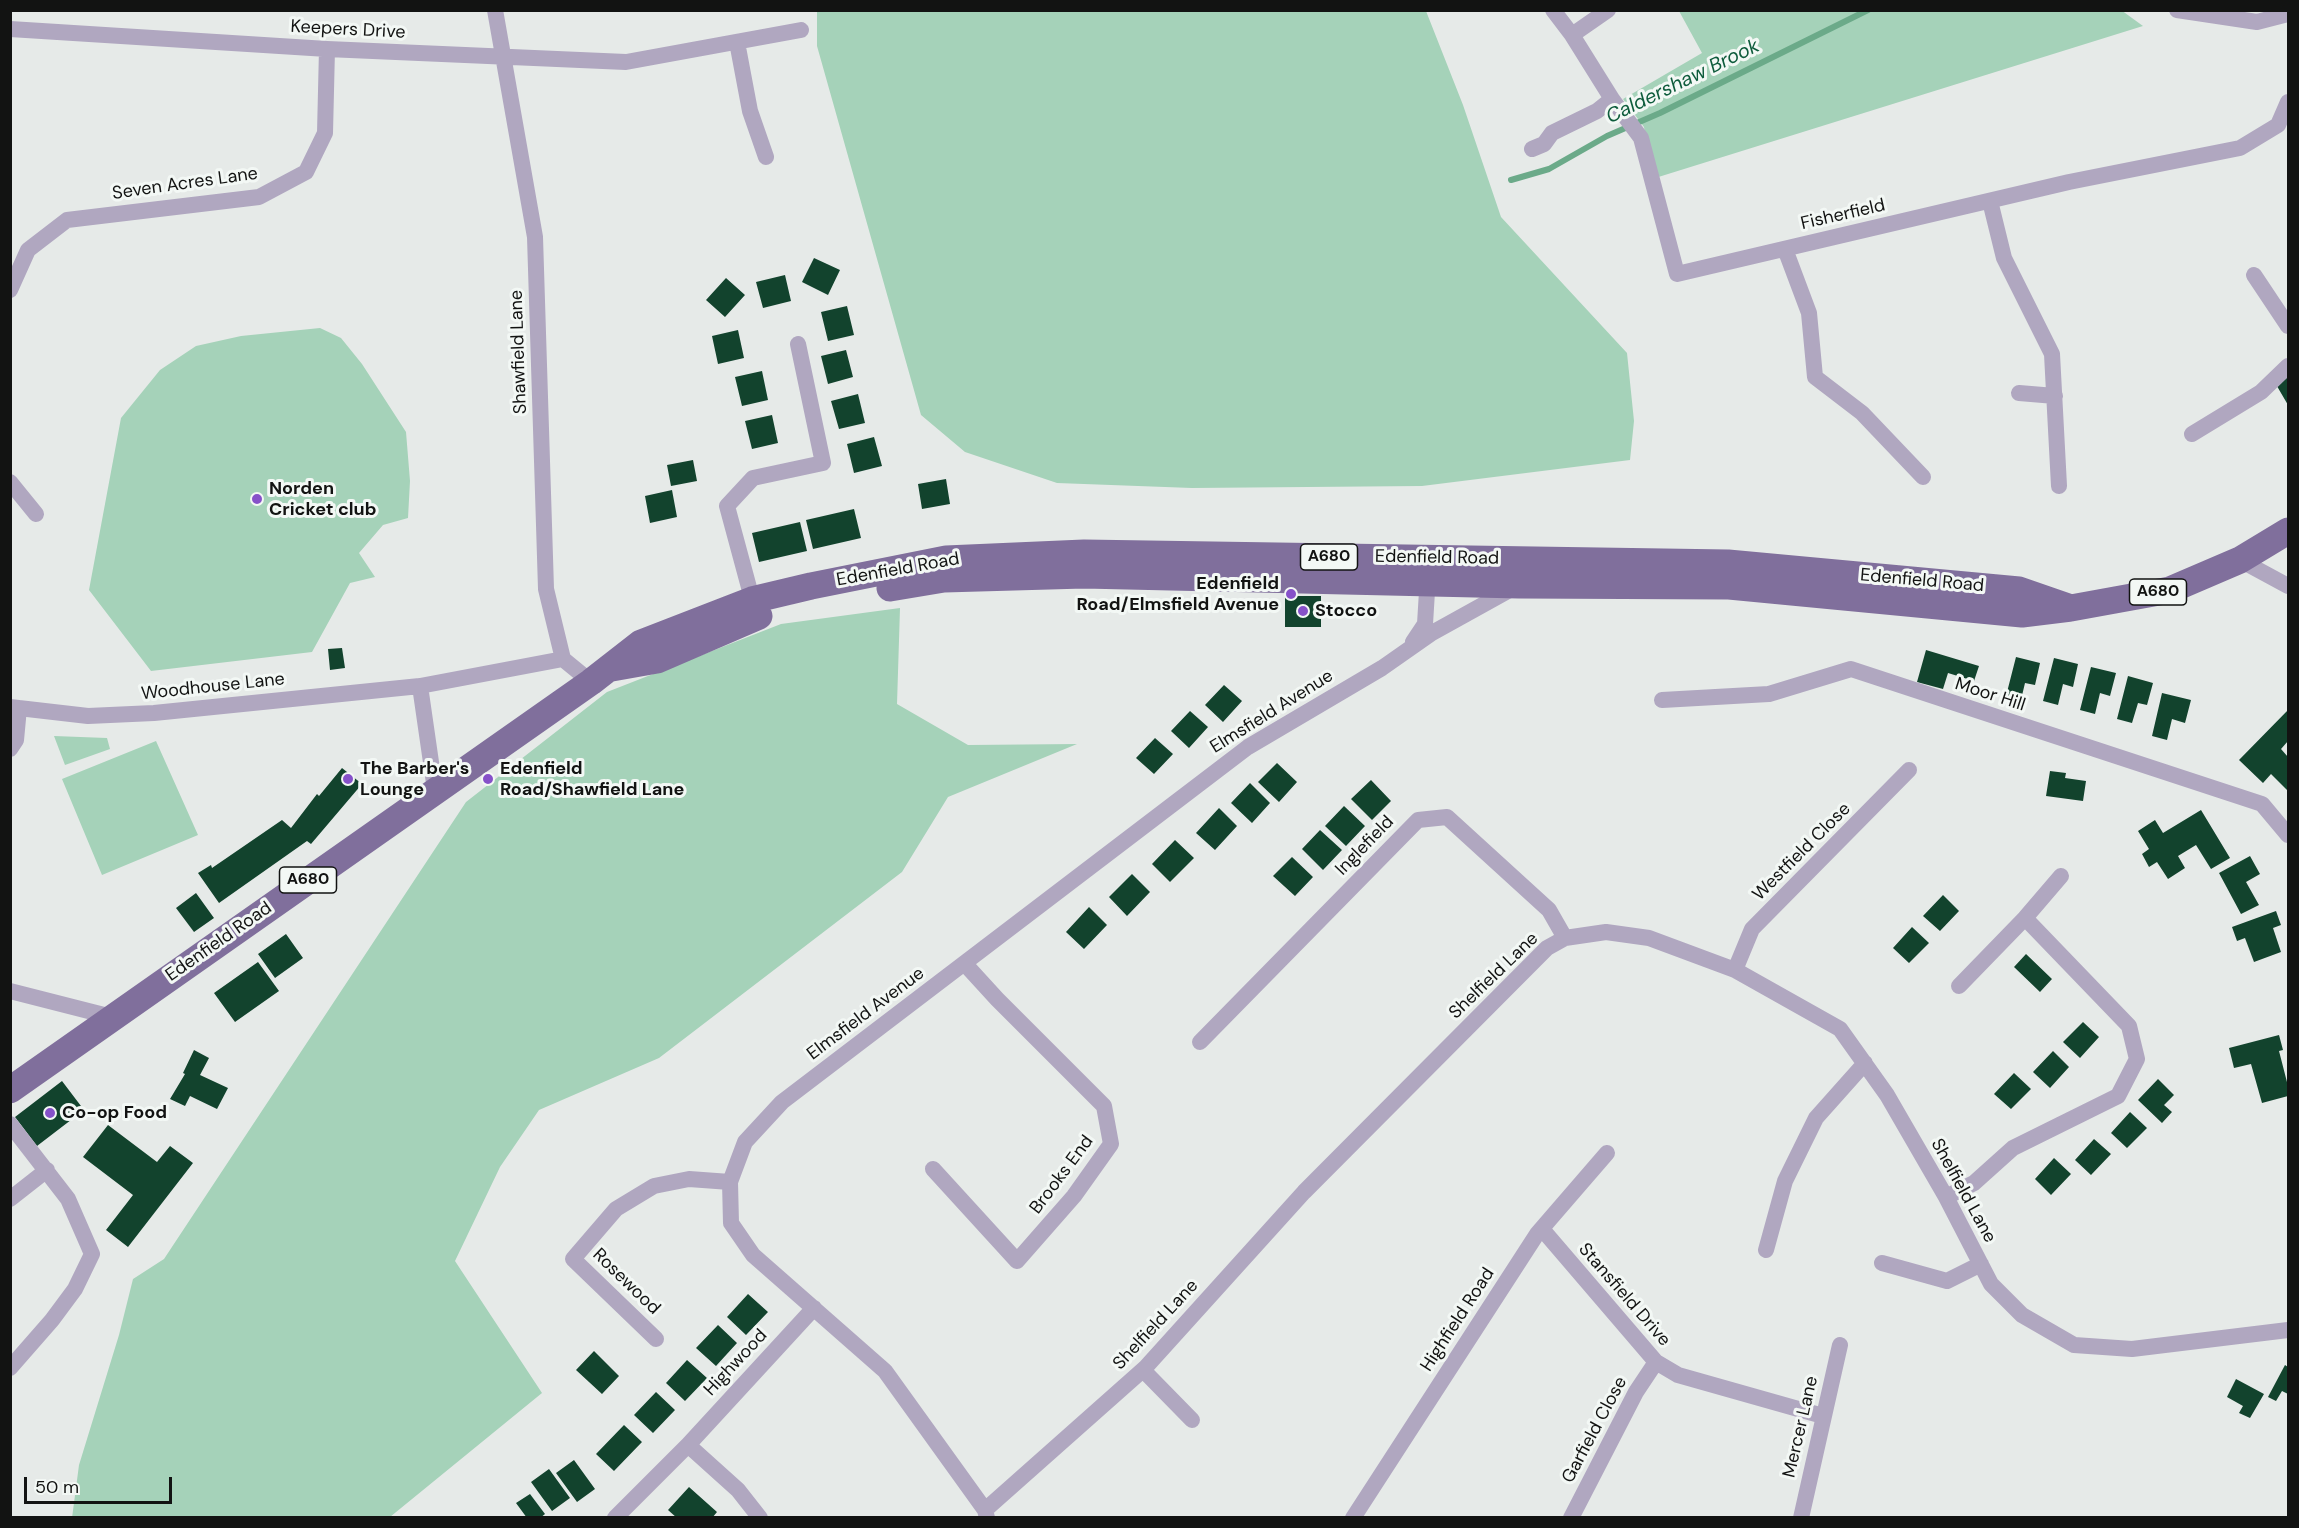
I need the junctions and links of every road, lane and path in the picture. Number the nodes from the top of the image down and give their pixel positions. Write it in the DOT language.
graph roads {
  1 [pos="495,10"];
  2 [pos="1553,10"];
  3 [pos="1608,10"];
  4 [pos="2176,10"];
  5 [pos="2289,14"];
  6 [pos="10,29"];
  7 [pos="801,30"];
  8 [pos="1572,35"];
  9 [pos="737,42"];
  10 [pos="327,49"];
  11 [pos="504,56"];
  12 [pos="1612,99"];
  13 [pos="2289,102"];
  14 [pos="1532,149"];
  15 [pos="766,157"];
  16 [pos="1990,201"];
  17 [pos="1785,249"];
  18 [pos="2254,275"];
  19 [pos="10,291"];
  20 [pos="2289,327"];
  21 [pos="798,344"];
  22 [pos="2289,366"];
  23 [pos="2019,393"];
  24 [pos="2055,396"];
  25 [pos="2192,434"];
  26 [pos="1923,477"];
  27 [pos="10,482"];
  28 [pos="2059,486"];
  29 [pos="36,514"];
  30 [pos="2289,531"];
  31 [pos="2240,560"];
  32 [pos="1429,570"];
  33 [pos="1519,585"];
  34 [pos="1831,585"];
  35 [pos="2289,586"];
  36 [pos="754,608"];
  37 [pos="1408,650"];
  38 [pos="563,659"];
  39 [pos="598,676"];
  40 [pos="420,686"];
  41 [pos="1662,700"];
  42 [pos="15,707"];
  43 [pos="10,749"];
  44 [pos="1909,770"];
  45 [pos="435,790"];
  46 [pos="2289,835"];
  47 [pos="2061,876"];
  48 [pos="2025,918"];
  49 [pos="1565,938"];
  50 [pos="965,964"];
  51 [pos="1735,970"];
  52 [pos="1959,986"];
  53 [pos="10,991"];
  54 [pos="112,1017"];
  55 [pos="1200,1042"];
  56 [pos="1865,1063"];
  57 [pos="10,1090"];
  58 [pos="10,1124"];
  59 [pos="1607,1153"];
  60 [pos="933,1169"];
  61 [pos="47,1170"];
  62 [pos="730,1182"];
  63 [pos="1946,1197"];
  64 [pos="10,1199"];
  65 [pos="1542,1229"];
  66 [pos="1766,1250"];
  67 [pos="1882,1263"];
  68 [pos="1981,1264"];
  69 [pos="814,1308"];
  70 [pos="2289,1330"];
  71 [pos="656,1339"];
  72 [pos="1840,1345"];
  73 [pos="1656,1362"];
  74 [pos="10,1368"];
  75 [pos="1143,1370"];
  76 [pos="1823,1416"];
  77 [pos="1192,1420"];
  78 [pos="688,1445"];
  79 [pos="986,1514"];
  80 [pos="615,1518"];
  81 [pos="760,1518"];
  82 [pos="1353,1518"];
  83 [pos="1571,1518"];
  84 [pos="1801,1518"];
  1 -- 11 [label="street, Shawfield Lane"];
  2 -- 8 [label="street, Fisherfield"];
  3 -- 8 [label="street"];
  4 -- 5 [label="street"];
  6 -- 10 [label="street, Keepers Drive"];
  7 -- 9 [label="street, Keepers Drive"];
  8 -- 12 [label="street, Fisherfield"];
  9 -- 11 [label="street, Keepers Drive"];
  9 -- 15 [label="street"];
  10 -- 11 [label="street, Keepers Drive"];
  10 -- 19 [label="street, Seven Acres Lane"];
  11 -- 38 [label="street, Shawfield Lane"];
  12 -- 14 [label="street"];
  12 -- 17 [label="street, Fisherfield"];
  13 -- 16 [label="street, Fisherfield"];
  16 -- 17 [label="street, Fisherfield"];
  16 -- 24 [label="street"];
  17 -- 26 [label="street"];
  18 -- 20 [label="street"];
  21 -- 36 [label="street"];
  22 -- 25 [label="street"];
  23 -- 24 [label="street"];
  24 -- 28 [label="street"];
  27 -- 29 [label="street"];
  30 -- 31 [label="main road, Edenfield Road / A680"];
  31 -- 34 [label="main road, Edenfield Road / A680"];
  31 -- 35 [label="street"];
  32 -- 33 [label="main road, Edenfield Road / A680"];
  32 -- 34 [label="main road, Edenfield Road / A680"];
  32 -- 36 [label="main road, Edenfield Road / A680"];
  32 -- 37 [label="street, Elmsfield Avenue"];
  33 -- 34 [label="main road, Edenfield Road / A680"];
  33 -- 37 [label="street, Elmsfield Avenue"];
  36 -- 39 [label="main road, Edenfield Road / A680"];
  37 -- 50 [label="street, Elmsfield Avenue"];
  38 -- 39 [label="street"];
  38 -- 40 [label="street, Woodhouse Lane"];
  39 -- 45 [label="main road, Edenfield Road / A680"];
  40 -- 42 [label="street, Woodhouse Lane"];
  40 -- 45 [label="street"];
  41 -- 46 [label="street, Moor Hill"];
  42 -- 43 [label="street"];
  44 -- 51 [label="street, Westfield Close"];
  45 -- 54 [label="main road, Edenfield Road / A680"];
  47 -- 48 [label="street"];
  48 -- 52 [label="street"];
  48 -- 63 [label="street"];
  49 -- 51 [label="street, Shelfield Lane"];
  49 -- 55 [label="street, Inglefield"];
  49 -- 75 [label="street, Shelfield Lane"];
  50 -- 60 [label="street, Brooks End"];
  50 -- 62 [label="street, Elmsfield Avenue"];
  51 -- 56 [label="street, Shelfield Lane"];
  53 -- 54 [label="street"];
  54 -- 57 [label="main road, Edenfield Road / A680"];
  56 -- 63 [label="street, Shelfield Lane"];
  56 -- 66 [label="street"];
  58 -- 61 [label="street"];
  59 -- 65 [label="street, Highfield Road"];
  61 -- 64 [label="street"];
  61 -- 74 [label="street"];
  62 -- 69 [label="street, Elmsfield Avenue"];
  62 -- 71 [label="street, Rosewood"];
  63 -- 68 [label="street, Shelfield Lane"];
  65 -- 73 [label="street, Stansfield Drive"];
  65 -- 82 [label="street, Highfield Road"];
  67 -- 68 [label="street"];
  68 -- 70 [label="street, Shelfield Lane"];
  69 -- 78 [label="street, Highwood"];
  69 -- 79 [label="street, Elmsfield Avenue"];
  72 -- 76 [label="street, Mercer Lane"];
  73 -- 76 [label="street, Stansfield Drive"];
  73 -- 83 [label="street, Garfield Close"];
  75 -- 77 [label="street"];
  75 -- 79 [label="street, Shelfield Lane"];
  76 -- 84 [label="street, Mercer Lane"];
  78 -- 80 [label="street, Highwood"];
  78 -- 81 [label="street"];
}
